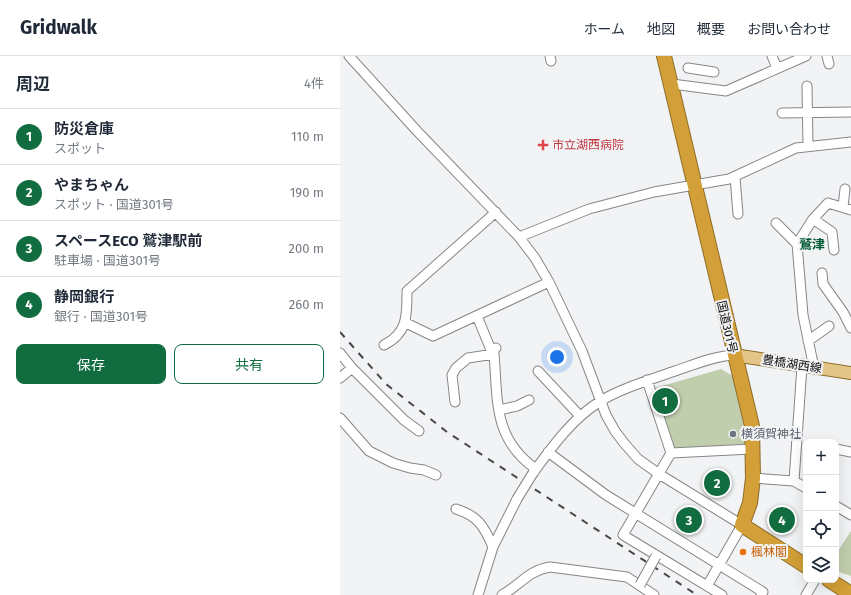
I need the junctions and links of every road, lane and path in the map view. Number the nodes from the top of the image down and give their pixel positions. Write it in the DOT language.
graph roads {
  1 [pos="349,56"];
  2 [pos="664,56"];
  3 [pos="772,56"];
  4 [pos="805,56"];
  5 [pos="688,68"];
  6 [pos="784,68"];
  7 [pos="699,70"];
  8 [pos="714,72"];
  9 [pos="672,84"];
  10 [pos="807,86"];
  11 [pos="700,88"];
  12 [pos="808,112"];
  13 [pos="851,112"];
  14 [pos="782,113"];
  15 [pos="851,142"];
  16 [pos="808,146"];
  17 [pos="735,178"];
  18 [pos="694,184"];
  19 [pos="845,189"];
  20 [pos="847,208"];
  21 [pos="496,212"];
  22 [pos="738,214"];
  23 [pos="813,219"];
  24 [pos="776,223"];
  25 [pos="519,236"];
  26 [pos="797,244"];
  27 [pos="834,250"];
  28 [pos="822,273"];
  29 [pos="549,282"];
  30 [pos="477,316"];
  31 [pos="406,323"];
  32 [pos="829,326"];
  33 [pos="851,328"];
  34 [pos="808,340"];
  35 [pos="384,345"];
  36 [pos="496,348"];
  37 [pos="340,353"];
  38 [pos="734,355"];
  39 [pos="802,366"];
  40 [pos="352,368"];
  41 [pos="814,368"];
  42 [pos="538,371"];
  43 [pos="851,373"];
  44 [pos="340,378"];
  45 [pos="647,380"];
  46 [pos="529,400"];
  47 [pos="600,401"];
  48 [pos="455,402"];
  49 [pos="499,410"];
  50 [pos="580,416"];
  51 [pos="340,418"];
  52 [pos="418,431"];
  53 [pos="802,443"];
  54 [pos="752,449"];
  55 [pos="839,450"];
  56 [pos="548,452"];
  57 [pos="851,452"];
  58 [pos="671,453"];
  59 [pos="535,471"];
  60 [pos="659,474"];
  61 [pos="436,475"];
  62 [pos="753,478"];
  63 [pos="794,480"];
  64 [pos="803,486"];
  65 [pos="839,508"];
  66 [pos="456,509"];
  67 [pos="634,513"];
  68 [pos="851,515"];
  69 [pos="742,525"];
  70 [pos="493,547"];
  71 [pos="656,556"];
  72 [pos="720,564"];
  73 [pos="803,564"];
  74 [pos="813,583"];
  75 [pos="834,583"];
  76 [pos="707,586"];
  77 [pos="642,589"];
  78 [pos="851,594"];
  79 [pos="478,595"];
  80 [pos="502,595"];
  81 [pos="654,595"];
  82 [pos="722,595"];
  83 [pos="761,595"];
  84 [pos="806,595"];
  1 -- 21 [label="street"];
  2 -- 9 [label="highway, 国道301号"];
  3 -- 6 [label="street"];
  4 -- 6 [label="street"];
  5 -- 7 [label="street"];
  6 -- 11 [label="street"];
  7 -- 8 [label="street"];
  7 -- 11 [label="street"];
  9 -- 11 [label="street"];
  9 -- 18 [label="highway, 国道301号"];
  10 -- 12 [label="street"];
  12 -- 13 [label="street"];
  12 -- 14 [label="street"];
  12 -- 16 [label="street"];
  15 -- 16 [label="street"];
  16 -- 17 [label="street"];
  17 -- 18 [label="street"];
  17 -- 22 [label="street"];
  18 -- 25 [label="street"];
  18 -- 38 [label="highway, 国道301号"];
  19 -- 20 [label="street"];
  20 -- 23 [label="street"];
  21 -- 25 [label="street"];
  21 -- 31 [label="street"];
  23 -- 26 [label="street"];
  23 -- 27 [label="street"];
  24 -- 26 [label="street"];
  25 -- 29 [label="street"];
  26 -- 34 [label="street"];
  28 -- 33 [label="street"];
  29 -- 30 [label="street"];
  29 -- 47 [label="street"];
  30 -- 31 [label="street"];
  30 -- 36 [label="street"];
  31 -- 35 [label="street"];
  32 -- 34 [label="street"];
  34 -- 41 [label="street"];
  37 -- 40 [label="street"];
  38 -- 39 [label="main road, 豊橋湖西線"];
  38 -- 45 [label="street"];
  38 -- 54 [label="highway, 国道301号"];
  39 -- 41 [label="main road, 豊橋湖西線"];
  39 -- 53 [label="street"];
  40 -- 44 [label="street"];
  40 -- 52 [label="street"];
  41 -- 43 [label="main road, 豊橋湖西線"];
  42 -- 50 [label="street"];
  45 -- 47 [label="street"];
  45 -- 58 [label="street"];
  46 -- 49 [label="street"];
  47 -- 50 [label="street"];
  47 -- 60 [label="street"];
  48 -- 49 [label="street"];
  49 -- 59 [label="street"];
  50 -- 56 [label="street"];
  51 -- 61 [label="street"];
  53 -- 63 [label="street"];
  54 -- 58 [label="street"];
  54 -- 62 [label="highway, 国道301号"];
  55 -- 57 [label="street"];
  56 -- 59 [label="street"];
  56 -- 67 [label="street"];
  58 -- 60 [label="street"];
  59 -- 70 [label="street, bridge"];
  60 -- 67 [label="street"];
  60 -- 69 [label="street"];
  62 -- 63 [label="street"];
  62 -- 69 [label="highway, 国道301号"];
  63 -- 64 [label="street"];
  65 -- 68 [label="street"];
  66 -- 70 [label="street"];
  67 -- 71 [label="street"];
  67 -- 72 [label="street"];
  69 -- 72 [label="street"];
  69 -- 73 [label="highway"];
  70 -- 79 [label="street"];
  71 -- 76 [label="street"];
  71 -- 77 [label="street, bridge"];
  72 -- 76 [label="street"];
  72 -- 83 [label="street"];
  74 -- 84 [label="street"];
  75 -- 78 [label="highway"];
  76 -- 82 [label="street"];
  77 -- 80 [label="street"];
  77 -- 81 [label="street"];
}
